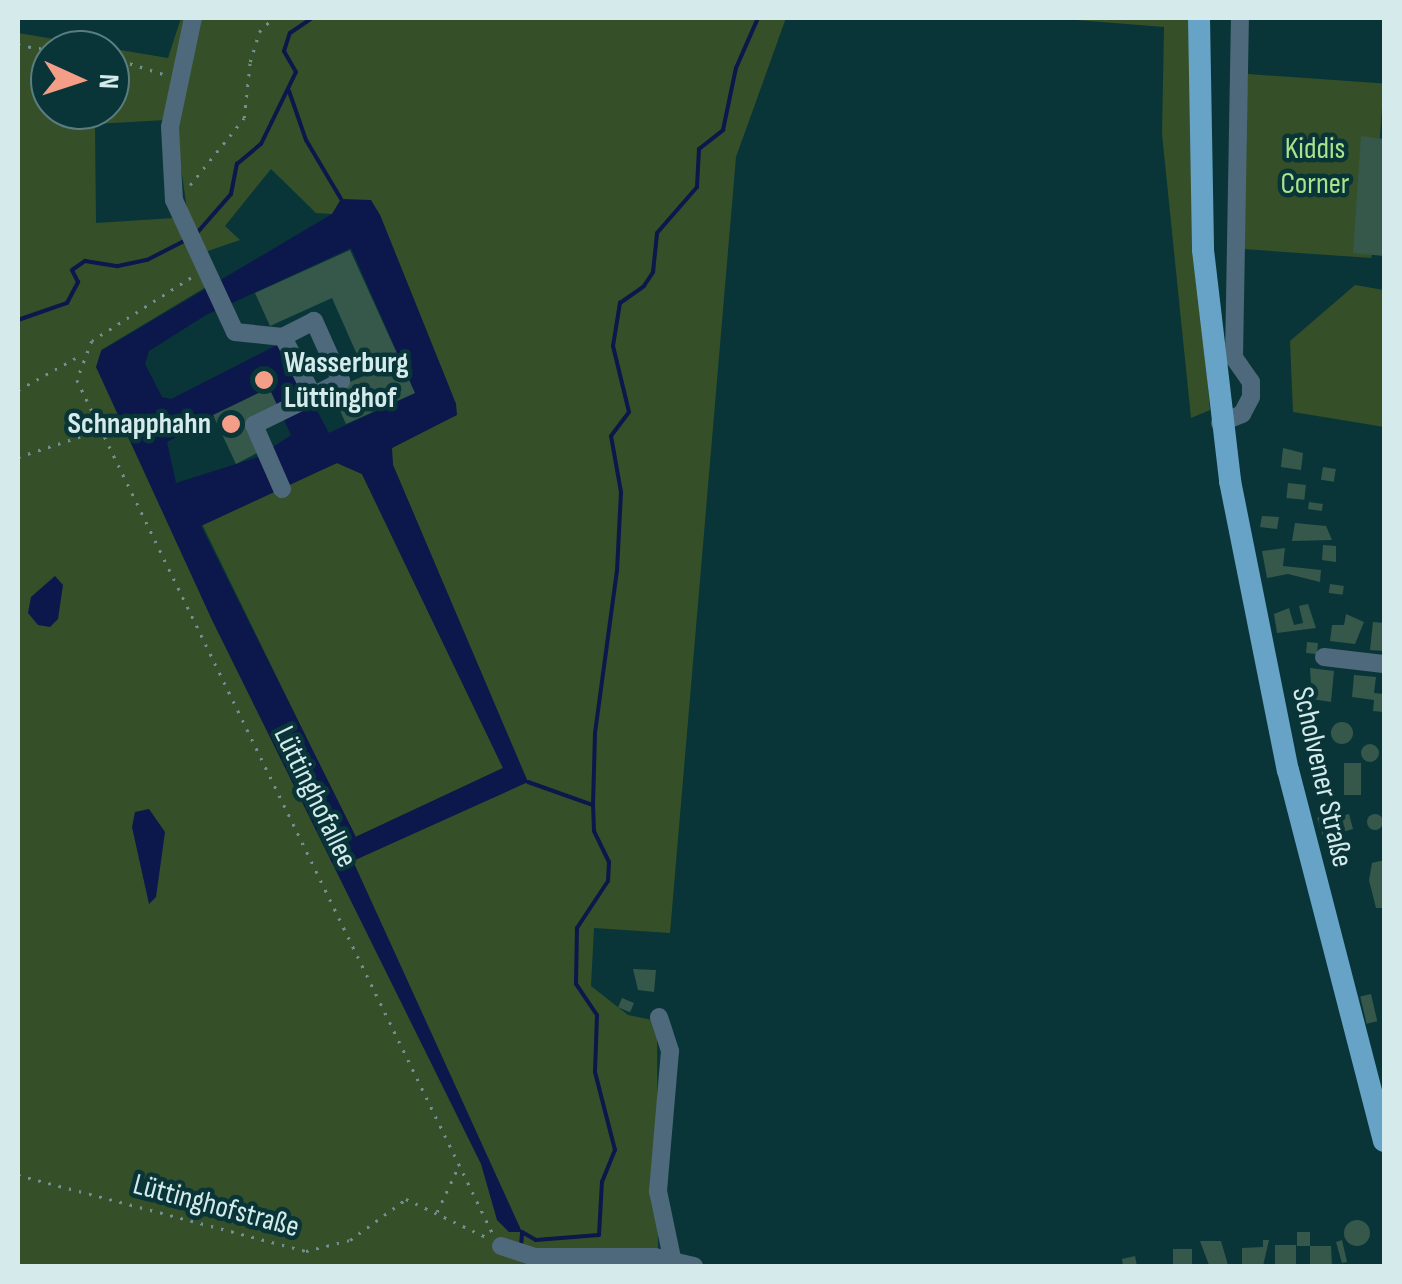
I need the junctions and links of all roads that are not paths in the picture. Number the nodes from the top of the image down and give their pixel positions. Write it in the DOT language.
graph roads {
  1 [pos="193,18"];
  2 [pos="1199,18"];
  3 [pos="1240,18"];
  4 [pos="283,337"];
  5 [pos="312,396"];
  6 [pos="1220,423"];
  7 [pos="282,489"];
  8 [pos="1324,657"];
  9 [pos="1384,664"];
  10 [pos="659,1017"];
  11 [pos="1384,1141"];
  12 [pos="501,1246"];
  13 [pos="672,1258"];
  14 [pos="694,1266"];
  1 -- 4 [label="street"];
  2 -- 6 [label="main road, Scholvener Straße"];
  3 -- 6 [label="street"];
  4 -- 5 [label="street"];
  4 -- 5 [label="street"];
  5 -- 7 [label="street"];
  6 -- 11 [label="main road, Scholvener Straße"];
  8 -- 9 [label="street"];
  10 -- 13 [label="street"];
  12 -- 13 [label="street"];
  13 -- 14 [label="street"];
}
